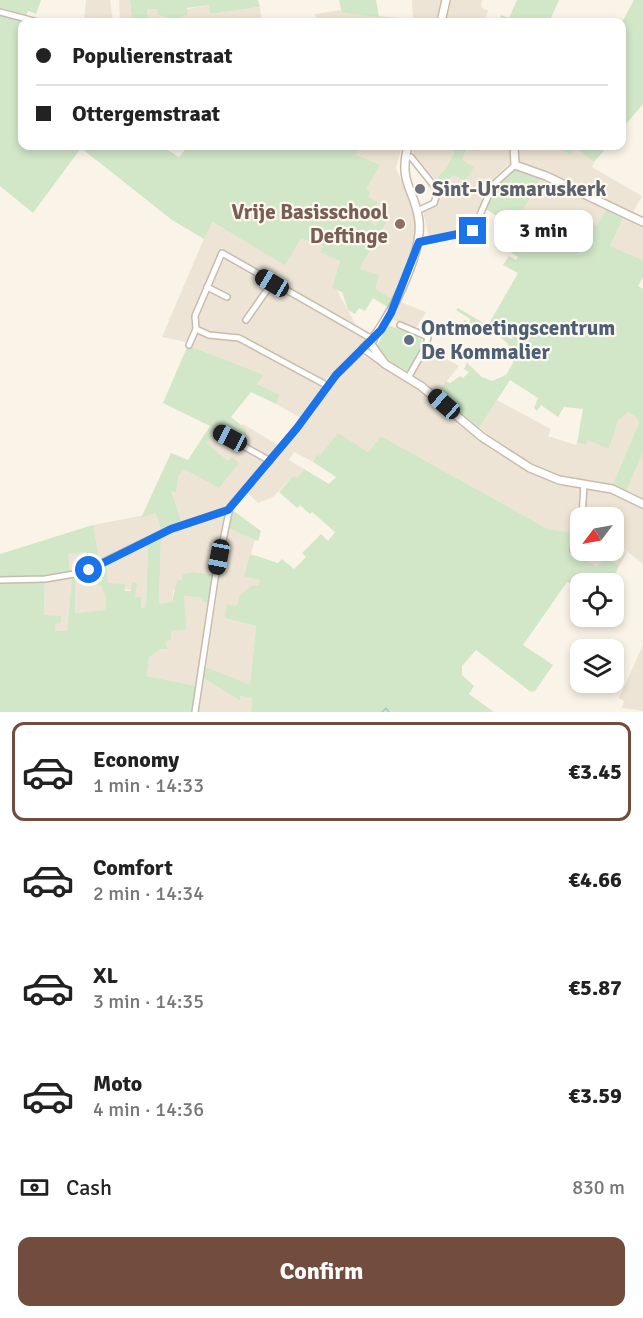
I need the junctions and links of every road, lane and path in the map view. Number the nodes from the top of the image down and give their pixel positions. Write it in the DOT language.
graph roads {
  1 [pos="446,0"];
  2 [pos="0,12"];
  3 [pos="23,18"];
  4 [pos="442,18"];
  5 [pos="407,150"];
  6 [pos="514,150"];
  7 [pos="405,157"];
  8 [pos="515,165"];
  9 [pos="417,211"];
  10 [pos="643,222"];
  11 [pos="419,242"];
  12 [pos="272,283"];
  13 [pos="207,287"];
  14 [pos="227,297"];
  15 [pos="246,320"];
  16 [pos="400,325"];
  17 [pos="195,329"];
  18 [pos="372,341"];
  19 [pos="189,345"];
  20 [pos="363,349"];
  21 [pos="385,364"];
  22 [pos="408,378"];
  23 [pos="328,386"];
  24 [pos="217,431"];
  25 [pos="270,461"];
  26 [pos="584,484"];
  27 [pos="643,504"];
  28 [pos="583,507"];
  29 [pos="228,510"];
  30 [pos="0,580"];
  31 [pos="195,712"];
  1 -- 4 [label="street"];
  2 -- 3 [label="street"];
  5 -- 7 [label="street"];
  6 -- 8 [label="street"];
  7 -- 9 [label="street"];
  7 -- 9 [label="street"];
  8 -- 10 [label="street"];
  8 -- 11 [label="street"];
  9 -- 11 [label="street"];
  11 -- 18 [label="street"];
  12 -- 13 [label="street"];
  12 -- 15 [label="street"];
  12 -- 18 [label="street"];
  13 -- 14 [label="street"];
  13 -- 17 [label="street"];
  16 -- 22 [label="street"];
  17 -- 19 [label="street"];
  17 -- 23 [label="street"];
  18 -- 20 [label="street"];
  18 -- 21 [label="street"];
  20 -- 21 [label="street"];
  20 -- 23 [label="street"];
  21 -- 22 [label="street"];
  22 -- 26 [label="street"];
  23 -- 25 [label="street"];
  24 -- 25 [label="street"];
  25 -- 29 [label="street"];
  26 -- 27 [label="street"];
  26 -- 28 [label="street"];
  29 -- 30 [label="street"];
  29 -- 31 [label="street"];
}
